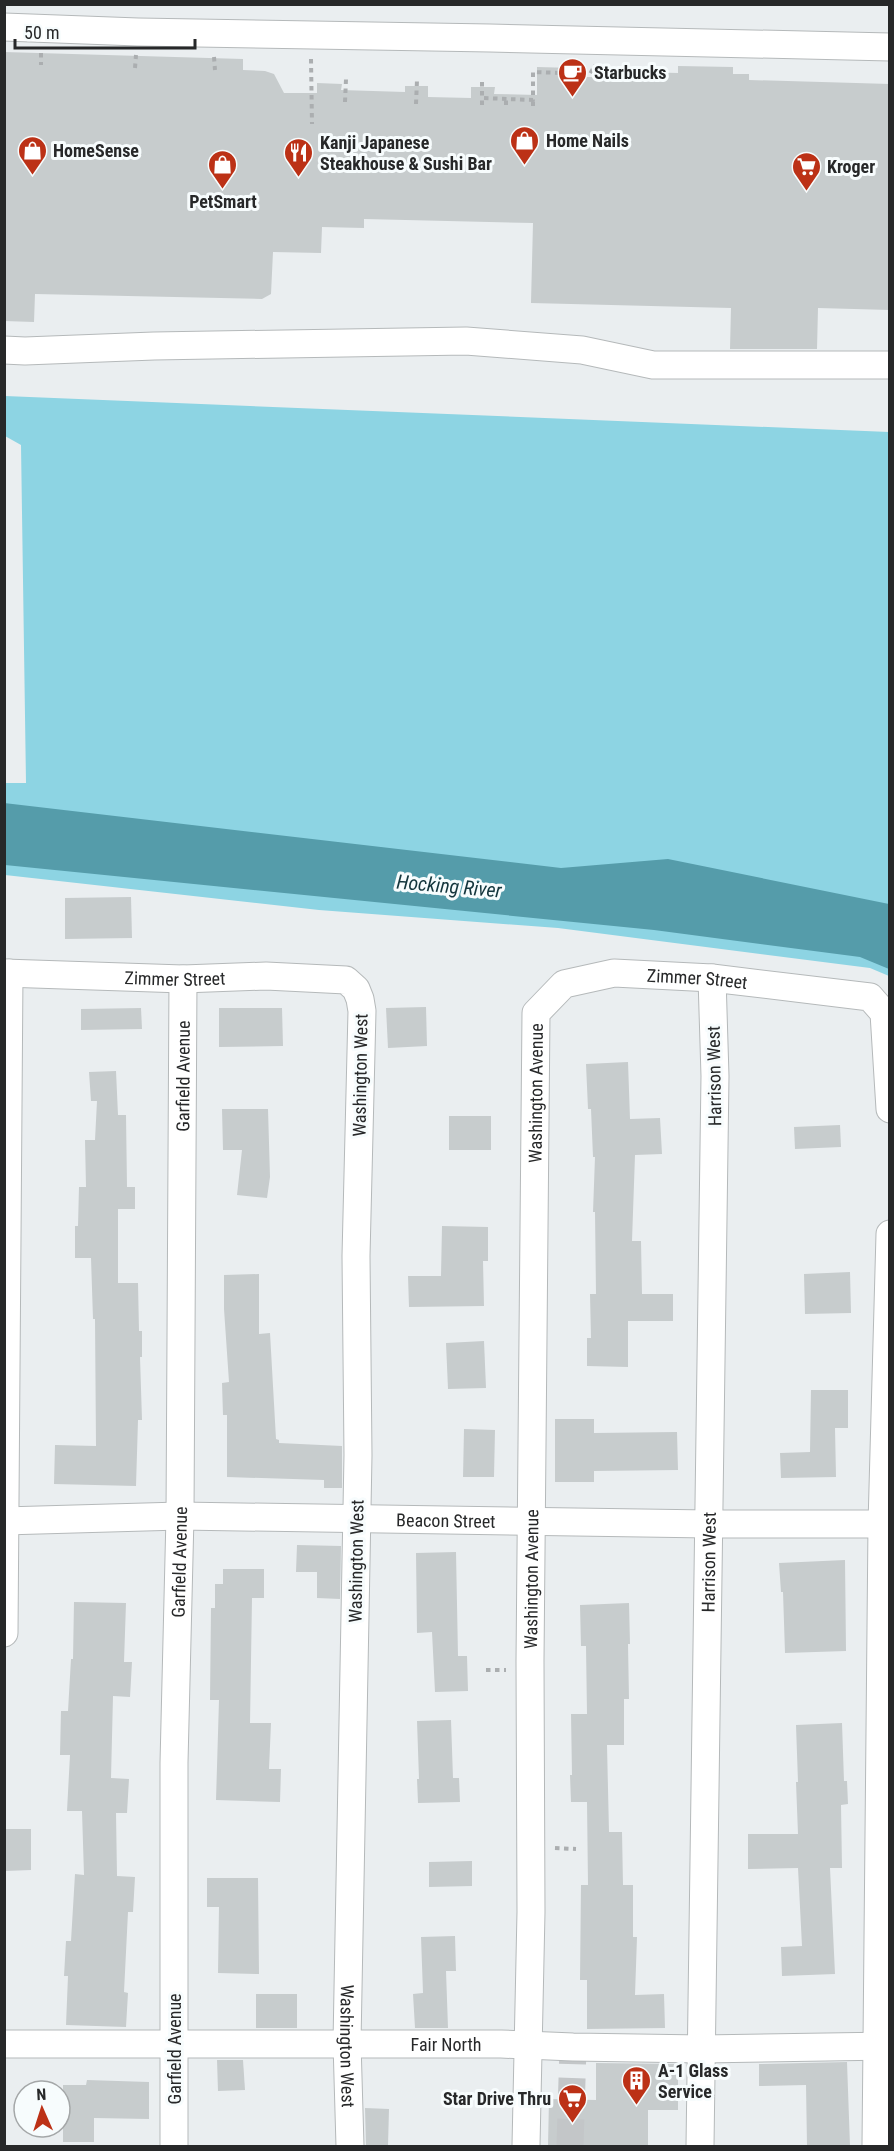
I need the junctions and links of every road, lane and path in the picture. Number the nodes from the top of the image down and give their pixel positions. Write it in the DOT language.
graph roads {
  1 [pos="17,20"];
  2 [pos="890,47"];
  3 [pos="41,51"];
  4 [pos="136,54"];
  5 [pos="213,56"];
  6 [pos="311,58"];
  7 [pos="595,64"];
  8 [pos="41,65"];
  9 [pos="135,68"];
  10 [pos="215,70"];
  11 [pos="345,79"];
  12 [pos="417,80"];
  13 [pos="482,82"];
  14 [pos="482,98"];
  15 [pos="506,99"];
  16 [pos="533,100"];
  17 [pos="345,102"];
  18 [pos="416,104"];
  19 [pos="482,105"];
  20 [pos="506,105"];
  21 [pos="533,106"];
  22 [pos="312,123"];
  23 [pos="4,350"];
  24 [pos="890,365"];
  25 [pos="7,973"];
  26 [pos="712,978"];
  27 [pos="183,979"];
  28 [pos="346,980"];
  29 [pos="536,1013"];
  30 [pos="890,1109"];
  31 [pos="890,1234"];
  32 [pos="180,1516"];
  33 [pos="357,1520"];
  34 [pos="5,1521"];
  35 [pos="531,1521"];
  36 [pos="709,1524"];
  37 [pos="886,1524"];
  38 [pos="4,1633"];
  39 [pos="486,1670"];
  40 [pos="514,1670"];
  41 [pos="551,1848"];
  42 [pos="576,1849"];
  43 [pos="174,2042"];
  44 [pos="347,2043"];
  45 [pos="4,2044"];
  46 [pos="527,2044"];
  47 [pos="884,2046"];
  48 [pos="702,2049"];
  49 [pos="174,2146"];
  50 [pos="350,2146"];
  51 [pos="526,2146"];
  52 [pos="700,2146"];
  53 [pos="876,2146"];
  1 -- 2 [label="street"];
  3 -- 8 [label="path"];
  4 -- 9 [label="path"];
  5 -- 10 [label="path"];
  6 -- 22 [label="path"];
  7 -- 16 [label="path"];
  11 -- 17 [label="path"];
  12 -- 18 [label="path"];
  13 -- 14 [label="path"];
  14 -- 15 [label="path"];
  14 -- 19 [label="path"];
  15 -- 16 [label="path"];
  15 -- 20 [label="path"];
  16 -- 21 [label="path"];
  23 -- 24 [label="street"];
  25 -- 27 [label="street, Zimmer Street"];
  25 -- 34 [label="street"];
  26 -- 29 [label="street, Zimmer Street"];
  26 -- 30 [label="street, Zimmer Street"];
  26 -- 36 [label="street, Harrison West"];
  27 -- 28 [label="street, Zimmer Street"];
  27 -- 32 [label="street, Garfield Avenue"];
  28 -- 33 [label="street, Washington West"];
  29 -- 35 [label="street, Washington Avenue"];
  31 -- 37 [label="street"];
  32 -- 33 [label="street, Beacon Street"];
  32 -- 34 [label="street, Beacon Street"];
  32 -- 43 [label="street, Garfield Avenue"];
  33 -- 35 [label="street, Beacon Street"];
  33 -- 44 [label="street, Washington West"];
  34 -- 38 [label="street"];
  35 -- 36 [label="street, Beacon Street"];
  35 -- 46 [label="street, Washington Avenue"];
  36 -- 37 [label="street, Beacon Street"];
  36 -- 48 [label="street, Harrison West"];
  37 -- 47 [label="street"];
  39 -- 40 [label="path"];
  41 -- 42 [label="path"];
  43 -- 44 [label="street, Fair North"];
  43 -- 45 [label="street, Fair North"];
  43 -- 49 [label="street, Garfield Avenue"];
  44 -- 46 [label="street, Fair North"];
  44 -- 50 [label="street, Washington West"];
  46 -- 48 [label="street, Fair North"];
  46 -- 51 [label="street, Washington Avenue"];
  47 -- 48 [label="street, Fair North"];
  47 -- 53 [label="street"];
  48 -- 52 [label="street, Harrison West"];
}
